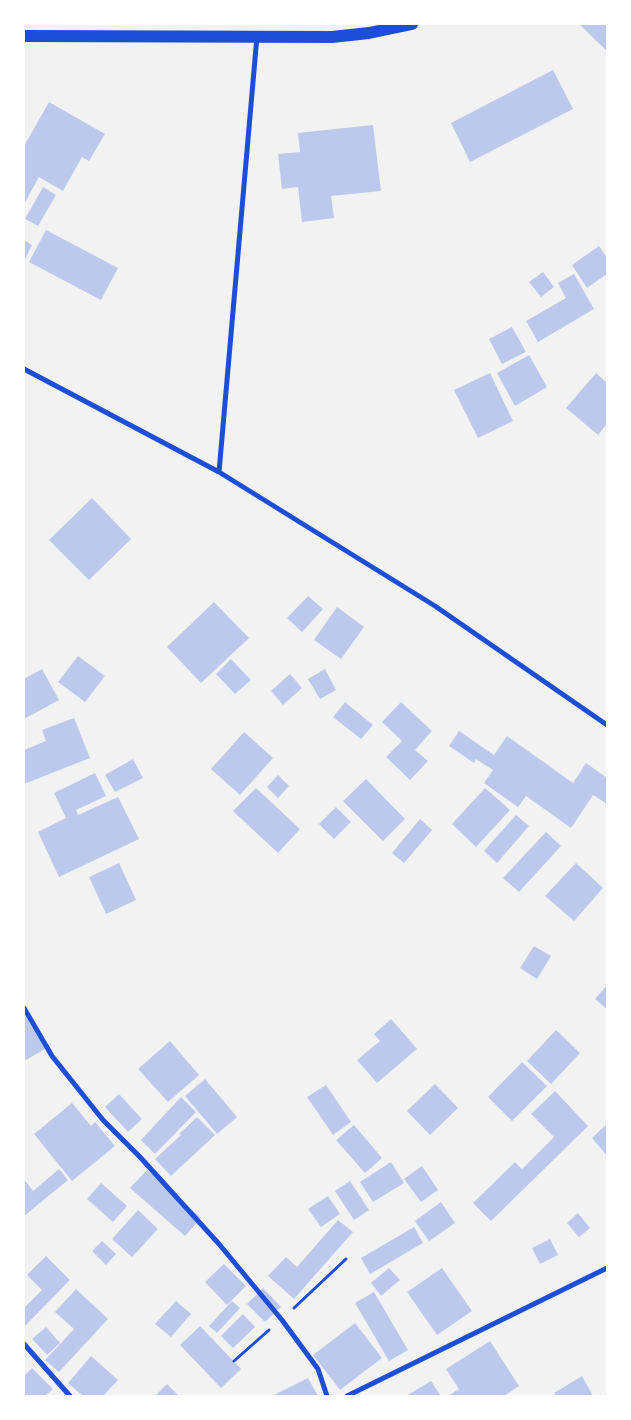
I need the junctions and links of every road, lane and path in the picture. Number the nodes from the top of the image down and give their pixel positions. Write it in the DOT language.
graph roads {
  1 [pos="412,24"];
  2 [pos="24,36"];
  3 [pos="257,36"];
  4 [pos="24,369"];
  5 [pos="219,472"];
  6 [pos="607,725"];
  7 [pos="24,1008"];
  8 [pos="607,1268"];
  9 [pos="24,1344"];
  10 [pos="70,1396"];
  11 [pos="327,1396"];
  12 [pos="347,1396"];
  1 -- 3 [label="main road"];
  2 -- 3 [label="main road"];
  3 -- 5 [label="street"];
  4 -- 5 [label="street"];
  5 -- 6 [label="street"];
  7 -- 11 [label="street"];
  8 -- 12 [label="street"];
  9 -- 10 [label="street"];
}
